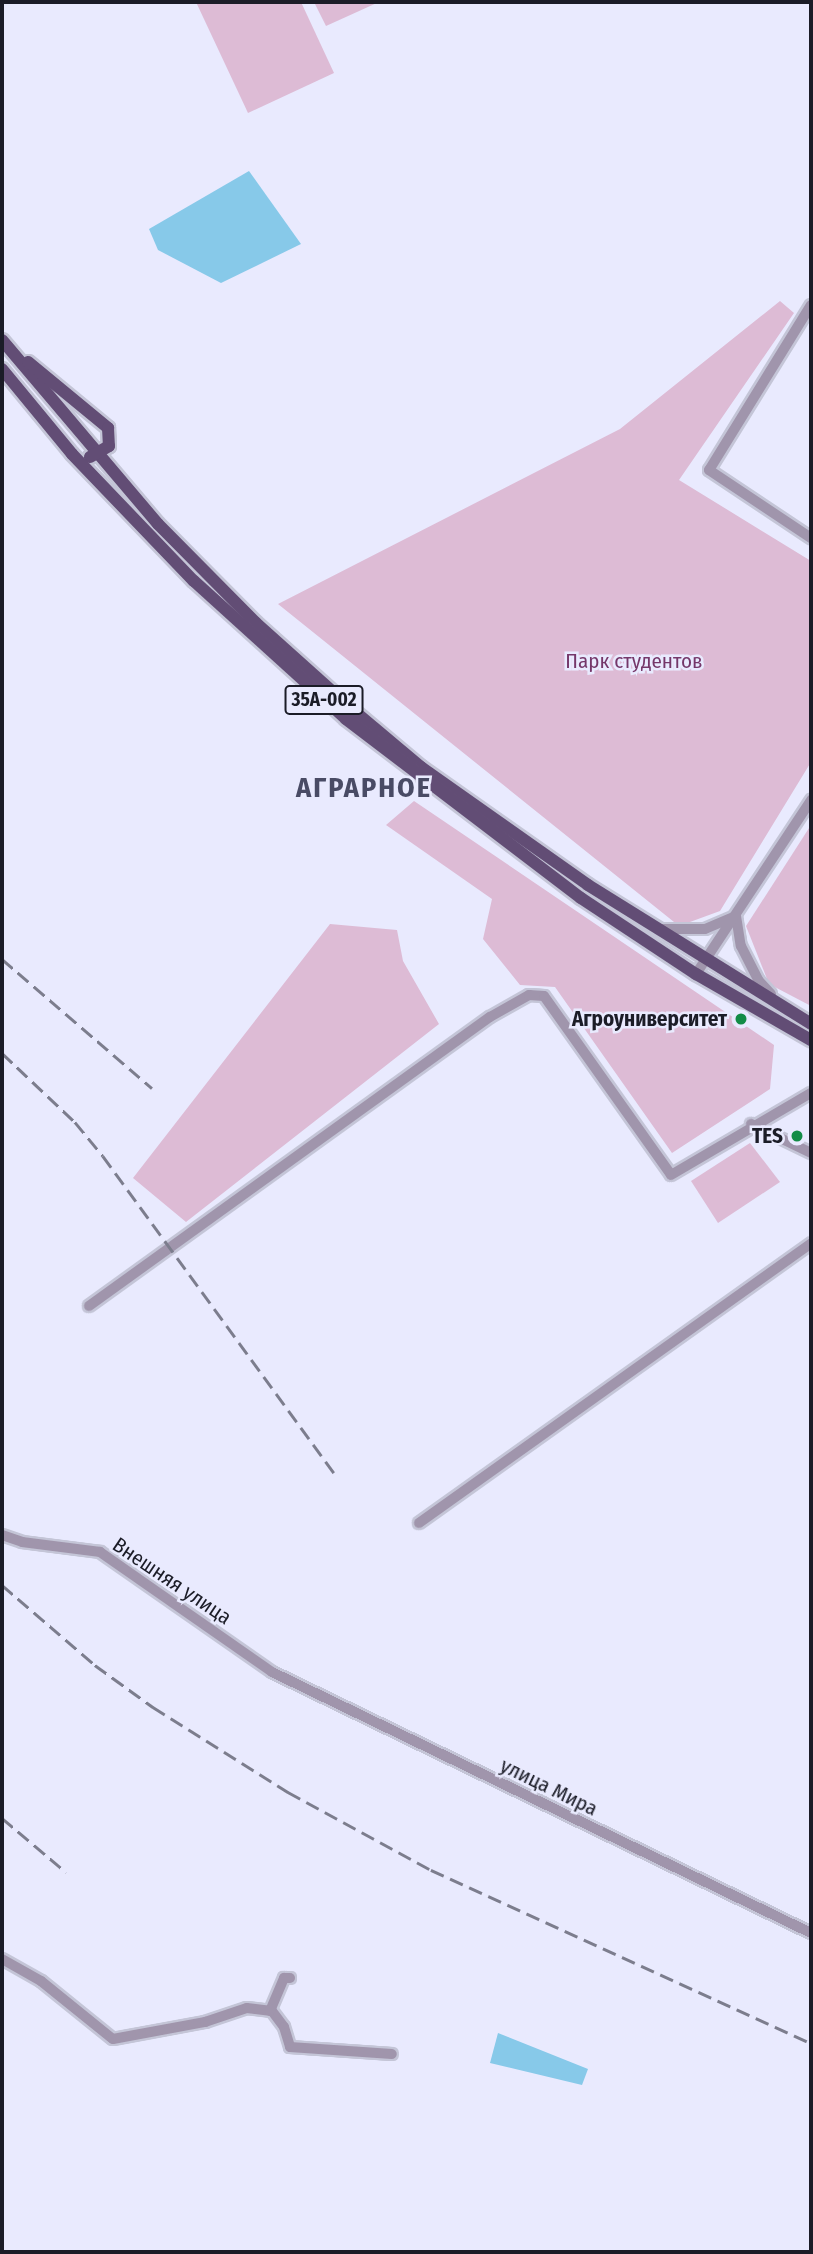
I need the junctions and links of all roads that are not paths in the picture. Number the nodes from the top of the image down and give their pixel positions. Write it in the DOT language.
graph roads {
  1 [pos="811,305"];
  2 [pos="2,339"];
  3 [pos="2,369"];
  4 [pos="72,454"];
  5 [pos="97,456"];
  6 [pos="811,538"];
  7 [pos="811,800"];
  8 [pos="736,916"];
  9 [pos="638,919"];
  10 [pos="704,962"];
  11 [pos="695,974"];
  12 [pos="797,1016"];
  13 [pos="811,1024"];
  14 [pos="811,1040"];
  15 [pos="811,1093"];
  16 [pos="751,1124"];
  17 [pos="811,1153"];
  18 [pos="811,1243"];
  19 [pos="89,1306"];
  20 [pos="419,1522"];
  21 [pos="2,1535"];
  22 [pos="272,1672"];
  23 [pos="811,1933"];
  24 [pos="2,1959"];
  25 [pos="290,1978"];
  26 [pos="270,2011"];
  27 [pos="392,2054"];
  1 -- 6 [label="street"];
  2 -- 5 [label="main road, 35А-002"];
  2 -- 5 [label="main road"];
  3 -- 4 [label="main road, 35А-002"];
  4 -- 5 [label="main road"];
  4 -- 11 [label="main road, 35А-002"];
  5 -- 9 [label="main road, 35А-002"];
  7 -- 8 [label="street"];
  8 -- 9 [label="street"];
  8 -- 10 [label="street"];
  8 -- 12 [label="street"];
  9 -- 10 [label="main road, 35А-002"];
  10 -- 11 [label="street"];
  10 -- 12 [label="main road, 35А-002"];
  11 -- 14 [label="main road, 35А-002"];
  12 -- 13 [label="main road, 35А-002"];
  15 -- 16 [label="street"];
  16 -- 17 [label="street"];
  16 -- 19 [label="street"];
  18 -- 20 [label="street"];
  21 -- 22 [label="street, Внешняя улица"];
  22 -- 23 [label="street, улица Мира"];
  24 -- 26 [label="street"];
  25 -- 26 [label="street"];
  26 -- 27 [label="street"];
}
